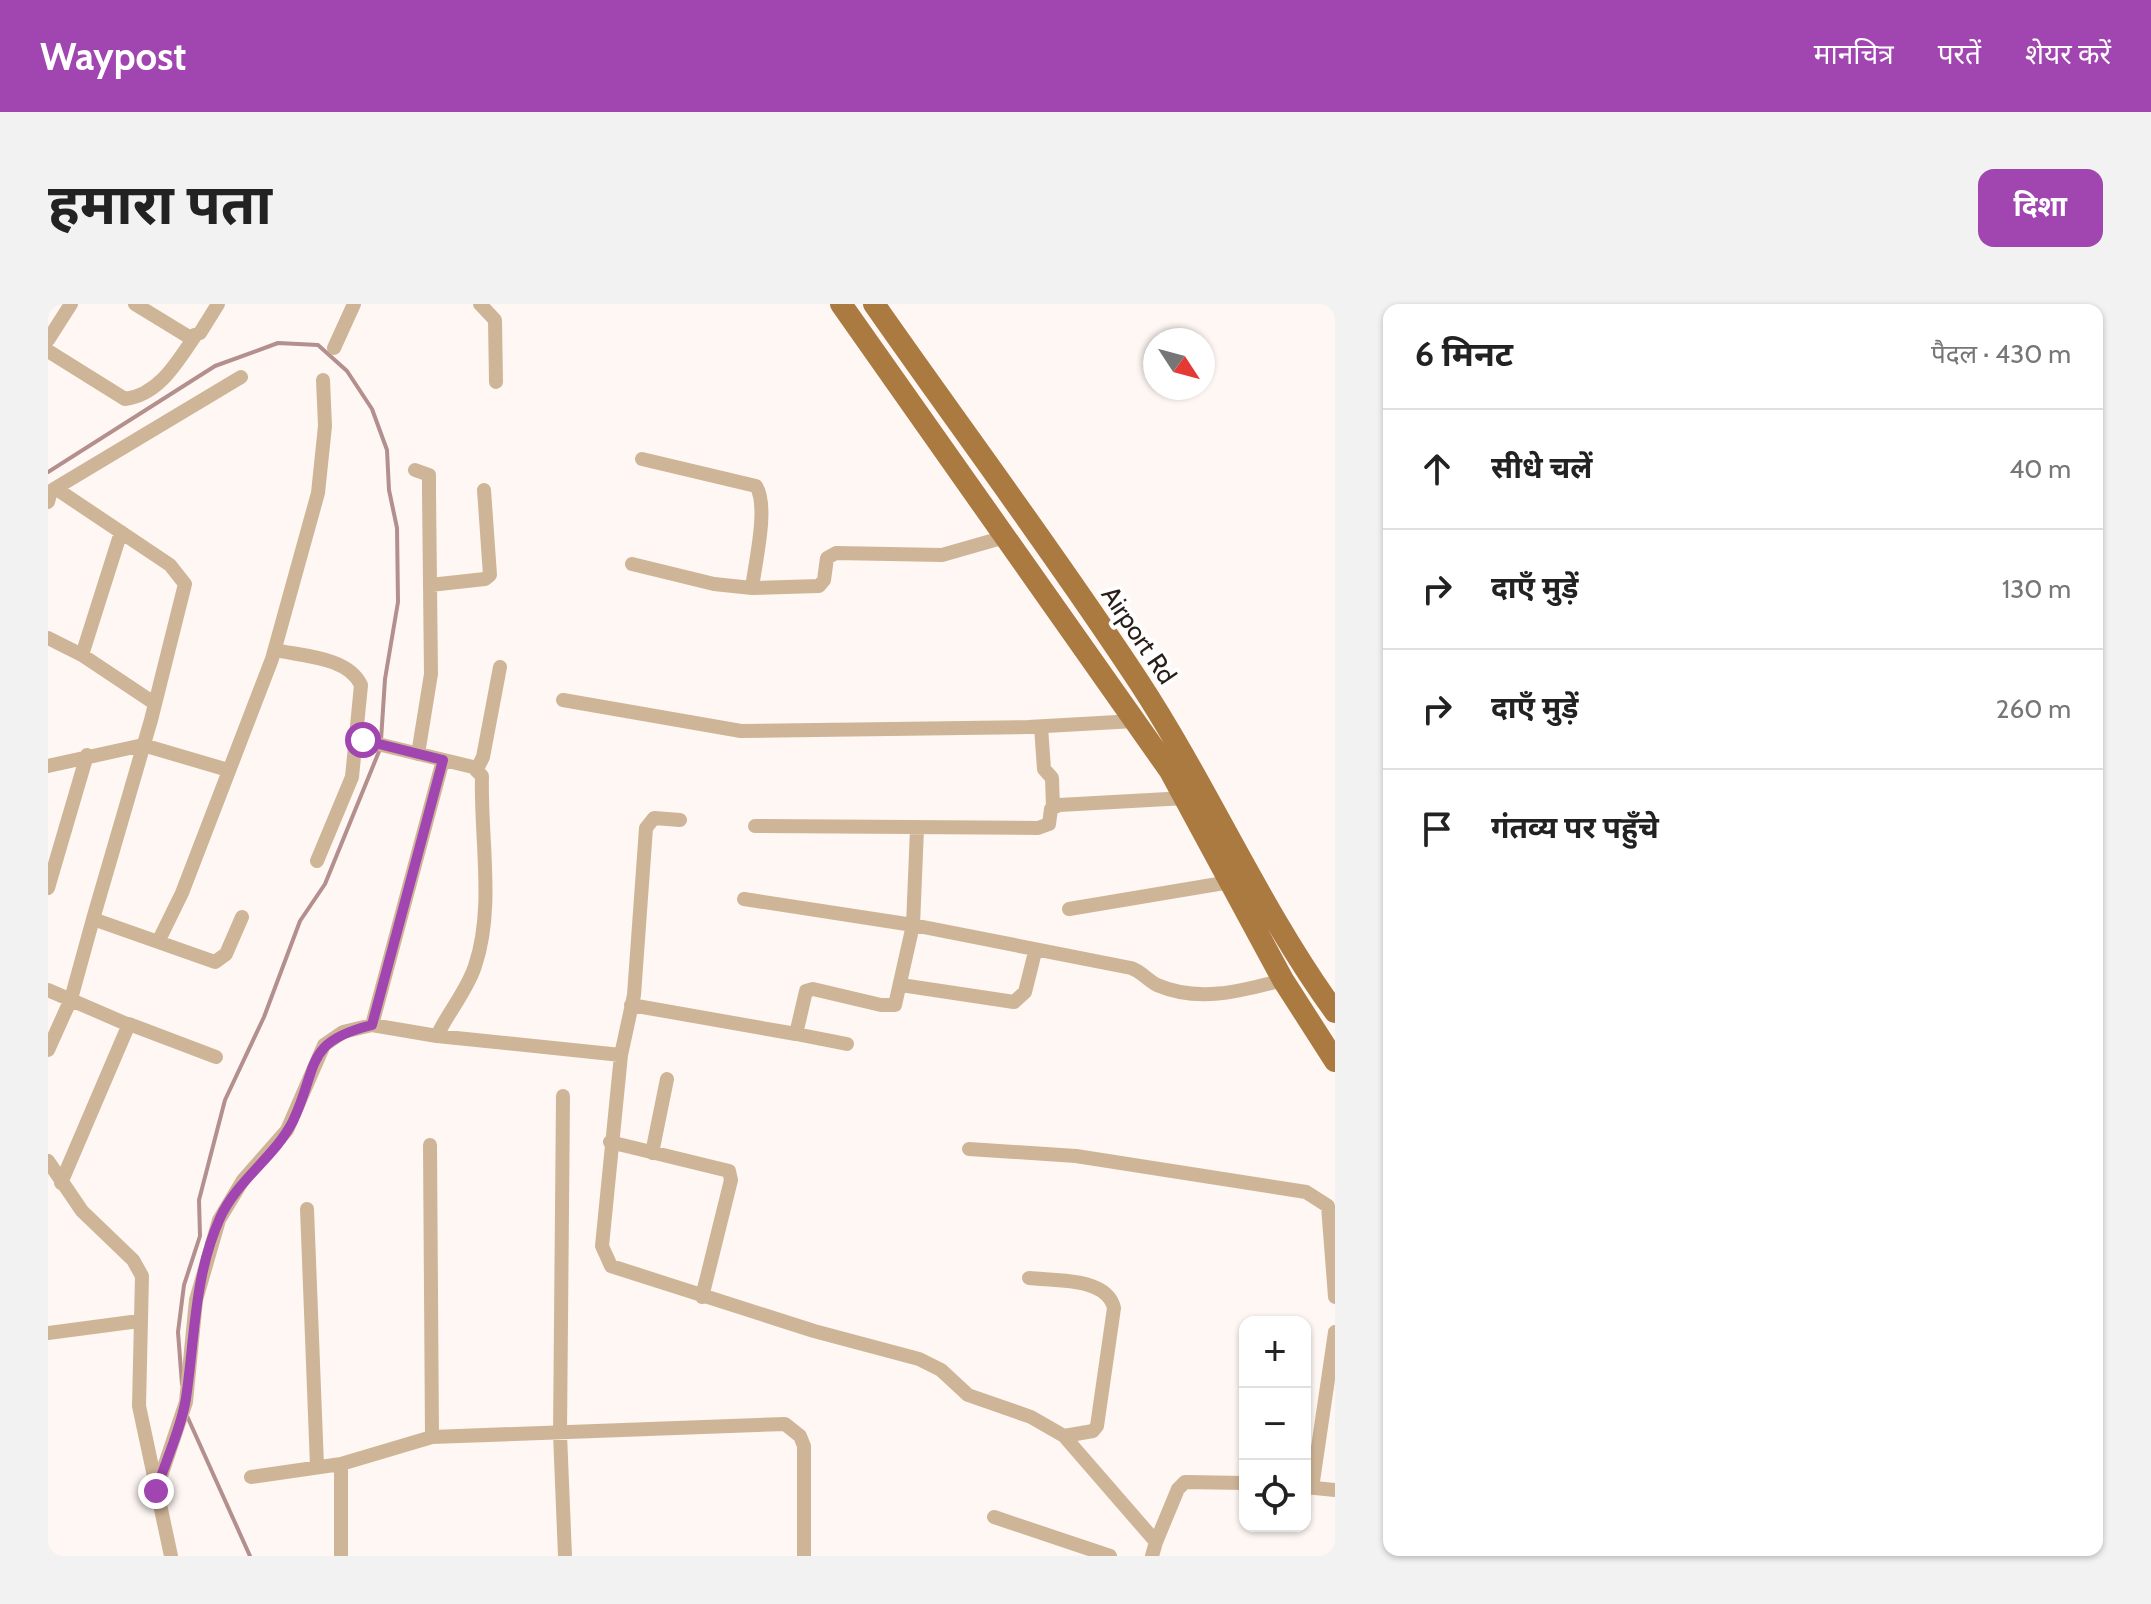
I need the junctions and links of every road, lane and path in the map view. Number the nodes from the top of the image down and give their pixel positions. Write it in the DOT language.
graph roads {
  1 [pos="71,304"];
  2 [pos="135,304"];
  3 [pos="218,304"];
  4 [pos="354,304"];
  5 [pos="480,304"];
  6 [pos="841,304"];
  7 [pos="874,304"];
  8 [pos="195,336"];
  9 [pos="48,340"];
  10 [pos="334,348"];
  11 [pos="48,351"];
  12 [pos="241,377"];
  13 [pos="323,380"];
  14 [pos="496,382"];
  15 [pos="642,459"];
  16 [pos="415,470"];
  17 [pos="484,490"];
  18 [pos="51,495"];
  19 [pos="121,532"];
  20 [pos="1005,537"];
  21 [pos="632,564"];
  22 [pos="430,585"];
  23 [pos="752,588"];
  24 [pos="48,638"];
  25 [pos="275,650"];
  26 [pos="82,655"];
  27 [pos="500,667"];
  28 [pos="563,700"];
  29 [pos="154,703"];
  30 [pos="1135,721"];
  31 [pos="1041,727"];
  32 [pos="360,739"];
  33 [pos="143,745"];
  34 [pos="418,754"];
  35 [pos="87,755"];
  36 [pos="443,760"];
  37 [pos="48,766"];
  38 [pos="477,769"];
  39 [pos="228,770"];
  40 [pos="1186,798"];
  41 [pos="1053,808"];
  42 [pos="680,820"];
  43 [pos="755,826"];
  44 [pos="917,829"];
  45 [pos="317,861"];
  46 [pos="1230,882"];
  47 [pos="48,888"];
  48 [pos="744,899"];
  49 [pos="1069,909"];
  50 [pos="242,917"];
  51 [pos="93,919"];
  52 [pos="913,925"];
  53 [pos="159,940"];
  54 [pos="1035,952"];
  55 [pos="1283,980"];
  56 [pos="901,985"];
  57 [pos="48,990"];
  58 [pos="71,999"];
  59 [pos="631,1005"];
  60 [pos="1335,1012"];
  61 [pos="129,1025"];
  62 [pos="372,1025"];
  63 [pos="796,1034"];
  64 [pos="437,1036"];
  65 [pos="847,1044"];
  66 [pos="48,1050"];
  67 [pos="621,1055"];
  68 [pos="216,1057"];
  69 [pos="1335,1061"];
  70 [pos="667,1079"];
  71 [pos="563,1096"];
  72 [pos="610,1142"];
  73 [pos="430,1145"];
  74 [pos="969,1149"];
  75 [pos="652,1153"];
  76 [pos="48,1161"];
  77 [pos="61,1183"];
  78 [pos="307,1209"];
  79 [pos="1029,1278"];
  80 [pos="702,1297"];
  81 [pos="1335,1297"];
  82 [pos="139,1321"];
  83 [pos="1335,1332"];
  84 [pos="48,1333"];
  85 [pos="560,1434"];
  86 [pos="1064,1436"];
  87 [pos="432,1437"];
  88 [pos="341,1464"];
  89 [pos="317,1466"];
  90 [pos="1311,1471"];
  91 [pos="251,1477"];
  92 [pos="1239,1483"];
  93 [pos="1311,1488"];
  94 [pos="1335,1490"];
  95 [pos="156,1491"];
  96 [pos="994,1517"];
  97 [pos="1154,1549"];
  98 [pos="171,1556"];
  99 [pos="341,1556"];
  100 [pos="565,1556"];
  101 [pos="804,1556"];
  102 [pos="1110,1556"];
  1 -- 9 [label="street"];
  2 -- 8 [label="street"];
  3 -- 8 [label="street"];
  4 -- 10 [label="street"];
  5 -- 14 [label="street"];
  6 -- 20 [label="main road"];
  7 -- 60 [label="main road, Airport Rd"];
  8 -- 11 [label="street"];
  12 -- 18 [label="street"];
  13 -- 25 [label="street"];
  15 -- 23 [label="street"];
  16 -- 22 [label="street"];
  17 -- 22 [label="street"];
  18 -- 19 [label="street"];
  19 -- 26 [label="street"];
  19 -- 29 [label="street"];
  20 -- 23 [label="street"];
  20 -- 30 [label="main road"];
  21 -- 23 [label="street"];
  22 -- 34 [label="street"];
  24 -- 26 [label="street"];
  25 -- 32 [label="street"];
  25 -- 39 [label="street"];
  26 -- 29 [label="street"];
  27 -- 38 [label="street"];
  28 -- 31 [label="street"];
  29 -- 33 [label="street"];
  30 -- 31 [label="street"];
  30 -- 40 [label="main road"];
  31 -- 41 [label="street"];
  32 -- 34 [label="street"];
  32 -- 45 [label="street"];
  33 -- 35 [label="street"];
  33 -- 39 [label="street"];
  33 -- 51 [label="street"];
  34 -- 36 [label="street"];
  35 -- 37 [label="street"];
  35 -- 47 [label="street"];
  36 -- 38 [label="street"];
  36 -- 62 [label="street"];
  38 -- 64 [label="street"];
  39 -- 53 [label="street"];
  40 -- 41 [label="street"];
  40 -- 46 [label="main road"];
  41 -- 44 [label="street"];
  42 -- 59 [label="street"];
  43 -- 44 [label="street"];
  44 -- 52 [label="street"];
  46 -- 49 [label="street"];
  46 -- 55 [label="main road"];
  48 -- 52 [label="street"];
  50 -- 53 [label="street"];
  51 -- 53 [label="street"];
  51 -- 58 [label="street"];
  52 -- 54 [label="street"];
  52 -- 56 [label="street"];
  54 -- 55 [label="street"];
  54 -- 56 [label="street"];
  55 -- 69 [label="main road"];
  56 -- 63 [label="street"];
  57 -- 58 [label="street"];
  58 -- 61 [label="street"];
  58 -- 66 [label="street"];
  59 -- 63 [label="street"];
  59 -- 67 [label="street"];
  61 -- 68 [label="street"];
  61 -- 77 [label="street"];
  62 -- 64 [label="street"];
  62 -- 95 [label="street"];
  63 -- 65 [label="street"];
  64 -- 67 [label="street"];
  67 -- 72 [label="street"];
  70 -- 75 [label="street"];
  71 -- 85 [label="street"];
  72 -- 75 [label="street"];
  72 -- 80 [label="street"];
  73 -- 87 [label="street"];
  74 -- 81 [label="street"];
  75 -- 80 [label="street"];
  76 -- 77 [label="street"];
  77 -- 82 [label="street"];
  78 -- 89 [label="street"];
  79 -- 86 [label="street"];
  80 -- 86 [label="street"];
  82 -- 84 [label="street"];
  82 -- 95 [label="street"];
  83 -- 90 [label="street"];
  85 -- 87 [label="street"];
  85 -- 100 [label="street"];
  85 -- 101 [label="street"];
  86 -- 97 [label="street"];
  87 -- 88 [label="street"];
  88 -- 89 [label="street"];
  88 -- 99 [label="street"];
  89 -- 91 [label="street"];
  92 -- 97 [label="street"];
  93 -- 94 [label="street"];
  95 -- 98 [label="street"];
  96 -- 102 [label="street"];
}
